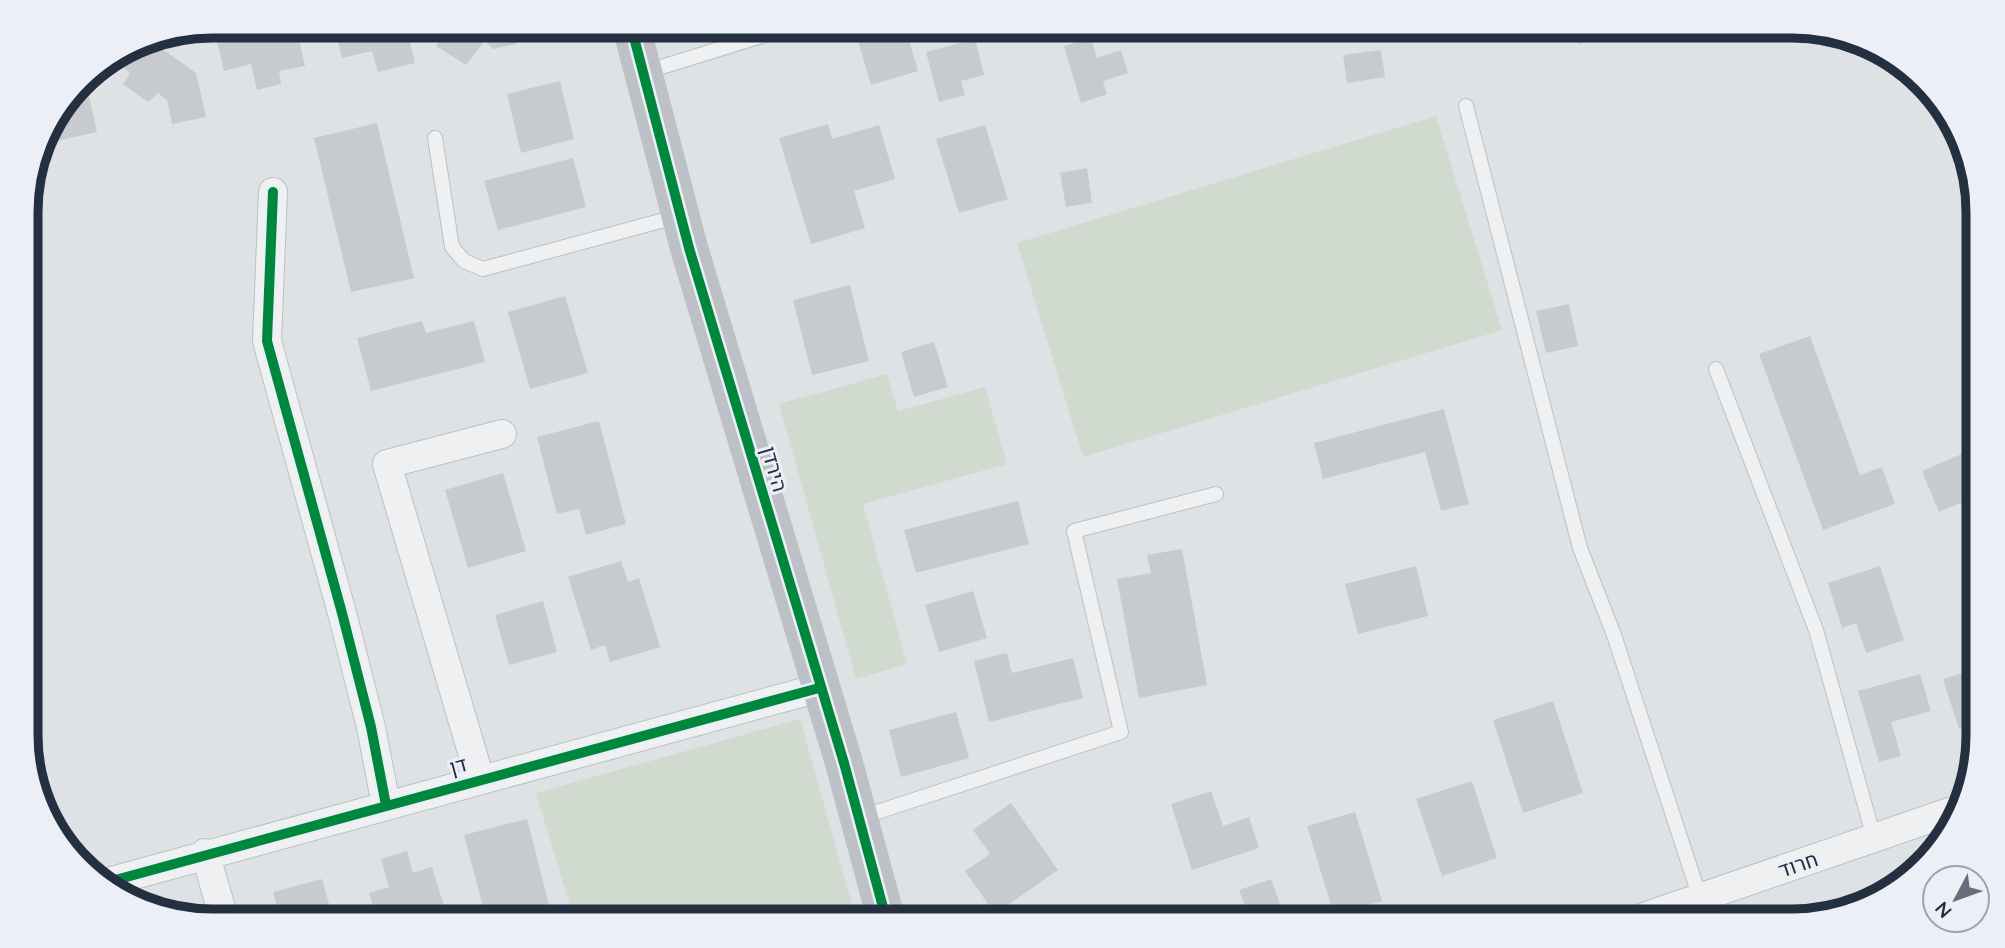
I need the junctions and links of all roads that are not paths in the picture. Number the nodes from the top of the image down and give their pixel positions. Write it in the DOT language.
graph roads {
  1 [pos="634,39"];
  2 [pos="753,39"];
  3 [pos="643,73"];
  4 [pos="1466,106"];
  5 [pos="435,138"];
  6 [pos="273,192"];
  7 [pos="682,215"];
  8 [pos="1716,369"];
  9 [pos="502,434"];
  10 [pos="1216,494"];
  11 [pos="819,688"];
  12 [pos="480,779"];
  13 [pos="386,805"];
  14 [pos="1948,813"];
  15 [pos="859,818"];
  16 [pos="1874,838"];
  17 [pos="205,853"];
  18 [pos="116,880"];
  19 [pos="221,909"];
  20 [pos="884,909"];
  21 [pos="1703,909"];
  22 [pos="1705,909"];
  1 -- 3 [label="street, הירדן"];
  2 -- 3 [label="lane"];
  3 -- 7 [label="street, הירדן"];
  4 -- 21 [label="lane"];
  5 -- 7 [label="lane"];
  6 -- 13 [label="street"];
  7 -- 11 [label="street, הירדן"];
  8 -- 16 [label="lane"];
  9 -- 12 [label="street"];
  10 -- 15 [label="lane"];
  11 -- 12 [label="street, דן"];
  11 -- 15 [label="street, הירדן"];
  12 -- 13 [label="street, דן"];
  13 -- 17 [label="street, דן"];
  14 -- 16 [label="street, חרוד"];
  15 -- 20 [label="street, הירדן"];
  16 -- 22 [label="street, חרוד"];
  17 -- 18 [label="street, דן"];
  17 -- 19 [label="street"];
}
